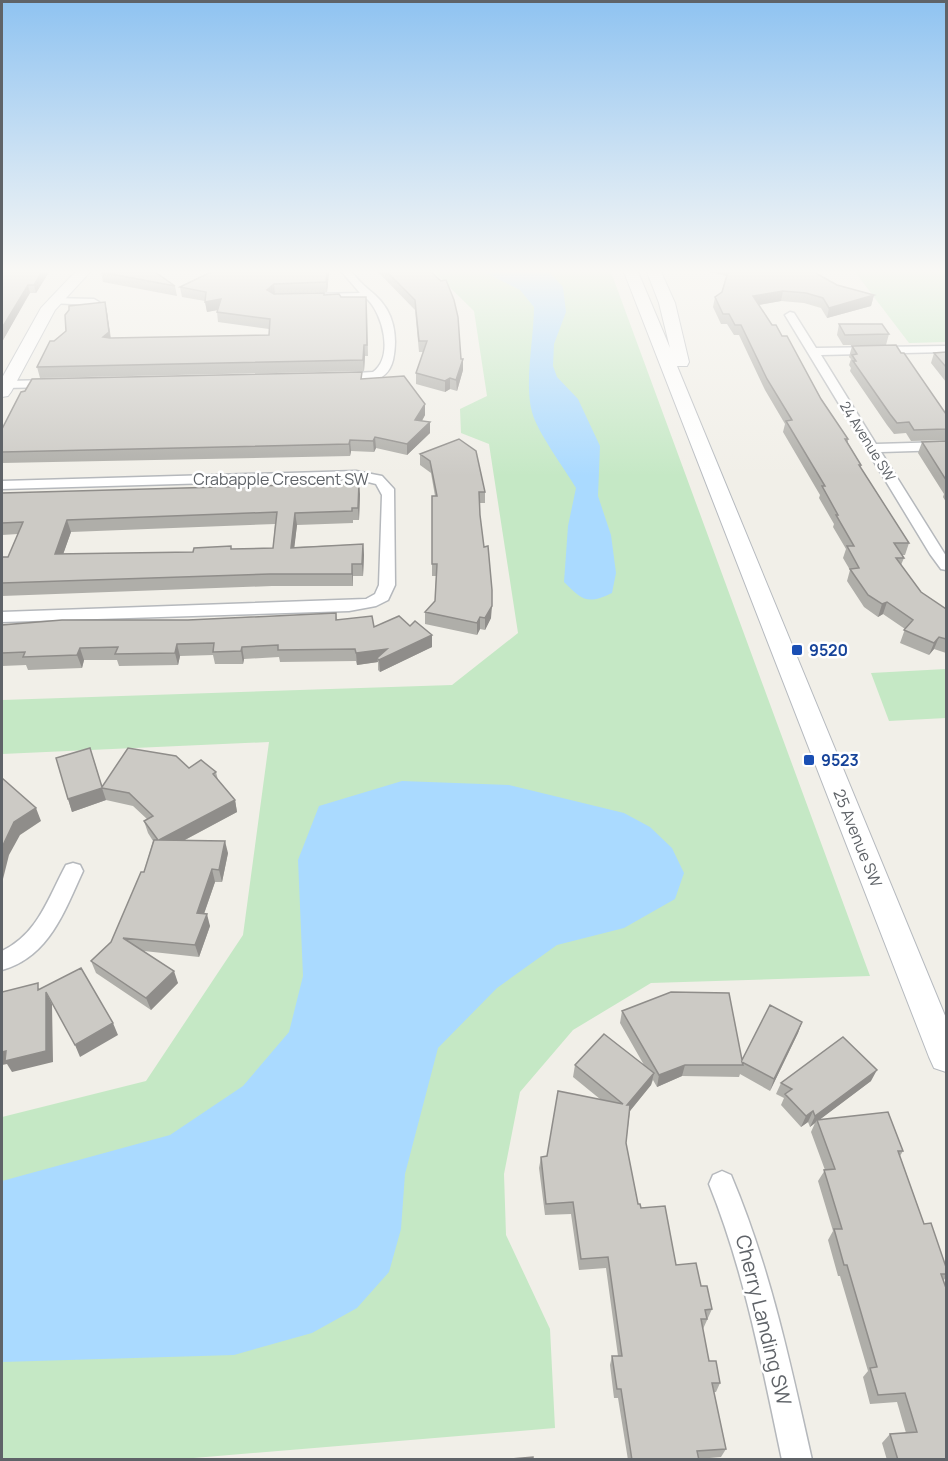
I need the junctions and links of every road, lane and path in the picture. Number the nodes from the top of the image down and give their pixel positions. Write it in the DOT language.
graph roads {
  1 [pos="31,340"];
  2 [pos="388,340"];
  3 [pos="658,340"];
  4 [pos="675,340"];
  5 [pos="805,340"];
  6 [pos="946,349"];
  7 [pos="812,352"];
  8 [pos="328,379"];
  9 [pos="60,384"];
  10 [pos="3,389"];
  11 [pos="946,446"];
  12 [pos="873,448"];
  13 [pos="703,452"];
  14 [pos="2,485"];
  15 [pos="946,566"];
  16 [pos="2,617"];
  17 [pos="73,871"];
  18 [pos="2,960"];
  19 [pos="946,1057"];
  20 [pos="722,1184"];
  21 [pos="797,1460"];
  1 -- 10 [label="main road"];
  2 -- 8 [label="street"];
  3 -- 13 [label="main road, 25 Avenue SW"];
  4 -- 13 [label="main road, 25 Avenue SW"];
  5 -- 7 [label="street, 24 Avenue SW"];
  6 -- 7 [label="street"];
  7 -- 12 [label="street, 24 Avenue SW"];
  9 -- 10 [label="street"];
  11 -- 12 [label="street"];
  12 -- 15 [label="street, 24 Avenue SW"];
  13 -- 19 [label="main road, 25 Avenue SW"];
  14 -- 16 [label="street, Crabapple Crescent SW"];
  17 -- 18 [label="street"];
  20 -- 21 [label="street, Cherry Landing SW"];
}
